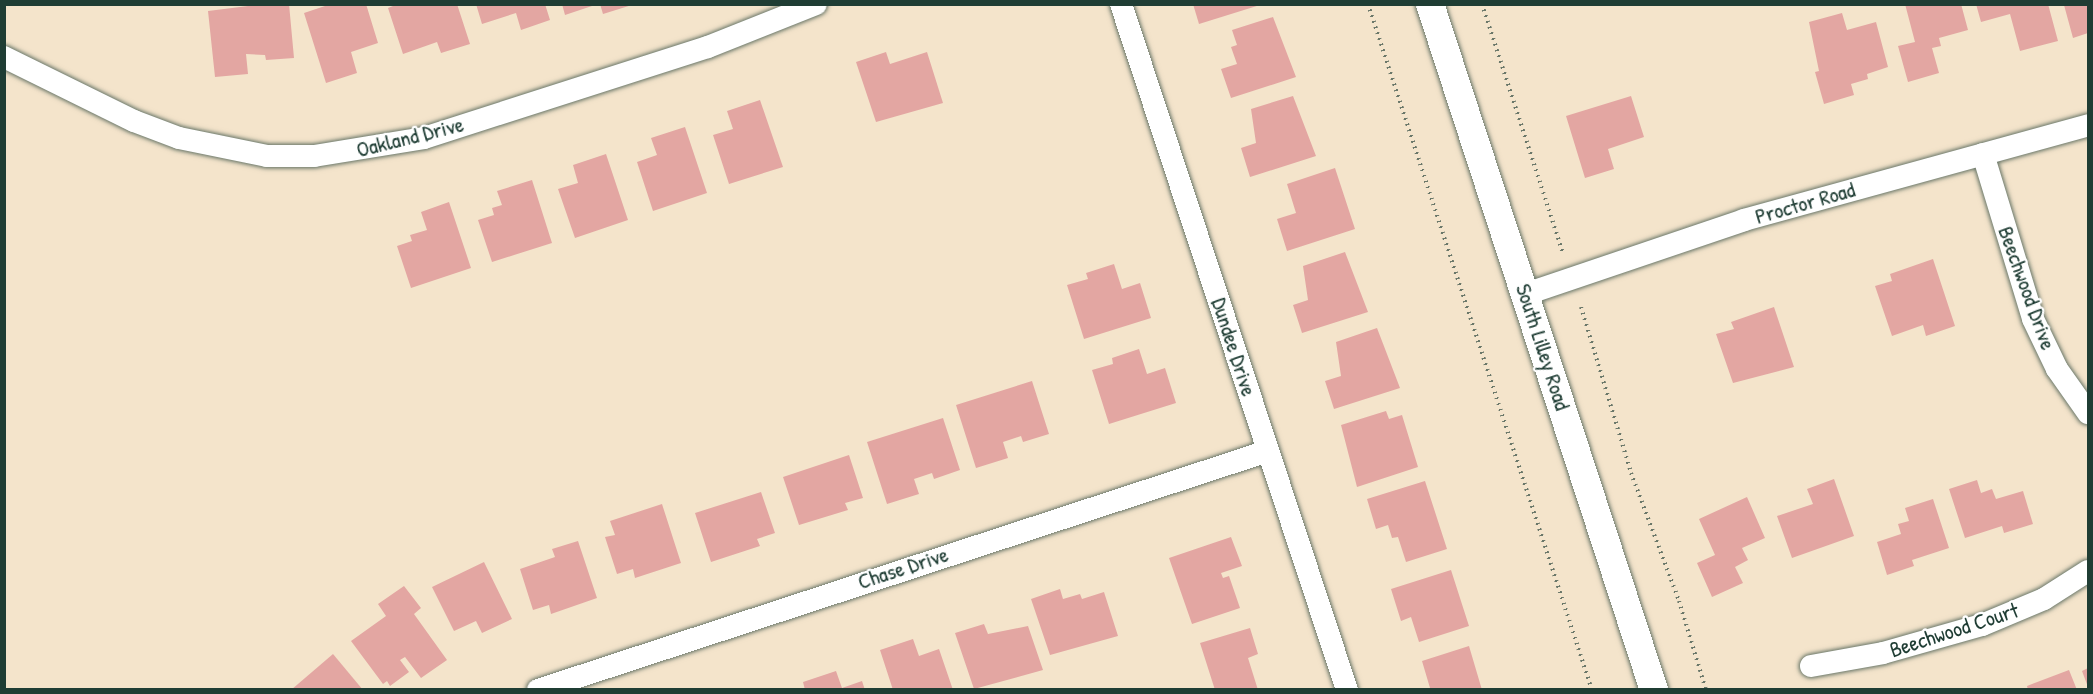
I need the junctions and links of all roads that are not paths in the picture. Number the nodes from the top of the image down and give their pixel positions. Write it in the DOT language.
graph roads {
  1 [pos="816,4"];
  2 [pos="1121,4"];
  3 [pos="1430,4"];
  4 [pos="4,57"];
  5 [pos="2088,125"];
  6 [pos="1983,154"];
  7 [pos="1526,294"];
  8 [pos="2088,413"];
  9 [pos="1268,451"];
  10 [pos="2088,571"];
  11 [pos="1811,666"];
  12 [pos="538,690"];
  13 [pos="1347,690"];
  14 [pos="1654,690"];
  1 -- 4 [label="street, Oakland Drive"];
  2 -- 9 [label="street, Dundee Drive"];
  3 -- 7 [label="street, South Lilley Road"];
  5 -- 6 [label="street, Proctor Road"];
  6 -- 7 [label="street, Proctor Road"];
  6 -- 8 [label="street, Beechwood Drive"];
  7 -- 14 [label="street, South Lilley Road"];
  9 -- 12 [label="street, Chase Drive"];
  9 -- 13 [label="street, Dundee Drive"];
  10 -- 11 [label="street, Beechwood Court"];
}
